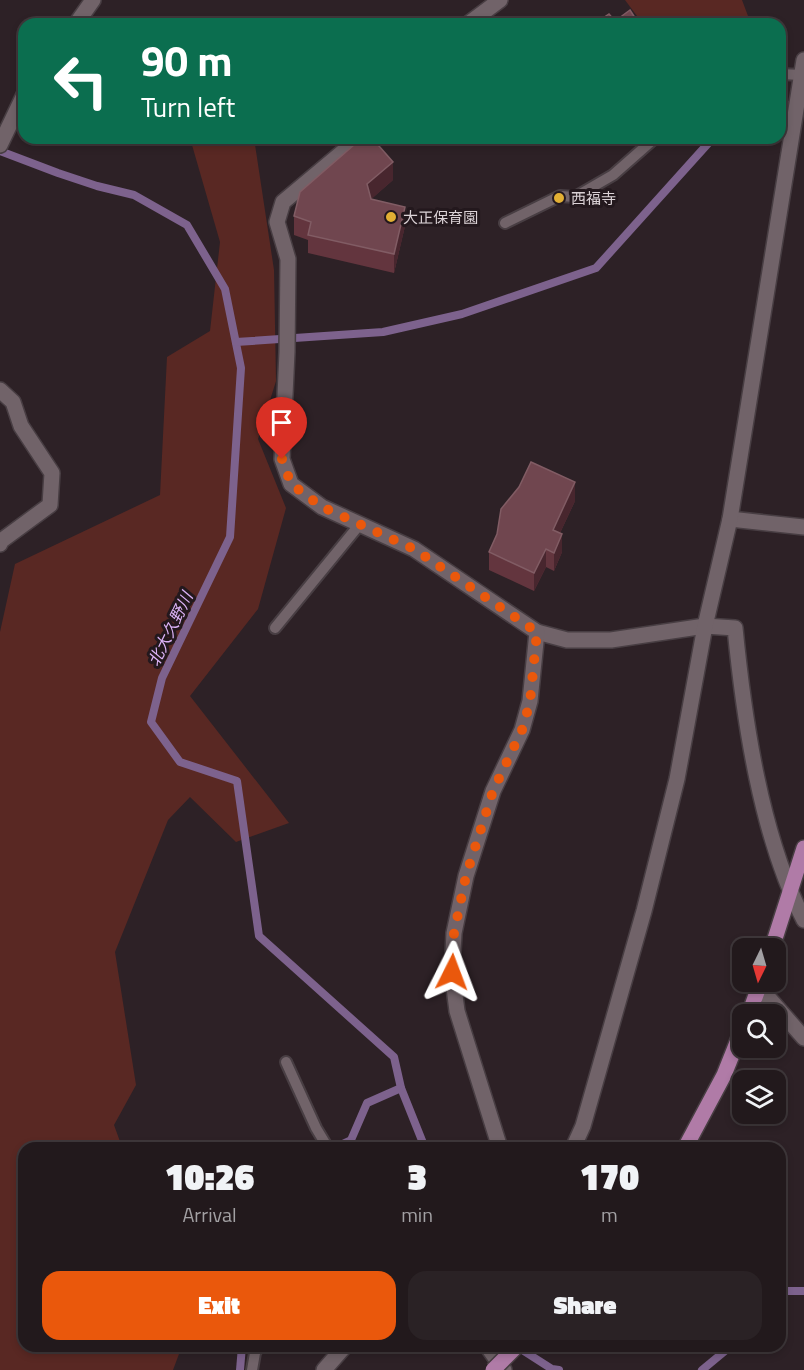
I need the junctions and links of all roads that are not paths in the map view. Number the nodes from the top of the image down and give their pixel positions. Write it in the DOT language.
graph roads {
  1 [pos="93,0"];
  2 [pos="500,0"];
  3 [pos="80,18"];
  4 [pos="476,18"];
  5 [pos="803,67"];
  6 [pos="786,72"];
  7 [pos="18,107"];
  8 [pos="352,144"];
  9 [pos="648,144"];
  10 [pos="0,145"];
  11 [pos="505,223"];
  12 [pos="0,390"];
  13 [pos="730,519"];
  14 [pos="360,524"];
  15 [pos="804,527"];
  16 [pos="0,544"];
  17 [pos="705,626"];
  18 [pos="275,628"];
  19 [pos="537,632"];
  20 [pos="804,848"];
  21 [pos="790,893"];
  22 [pos="804,911"];
  23 [pos="804,920"];
  24 [pos="775,938"];
  25 [pos="767,992"];
  26 [pos="804,1038"];
  27 [pos="732,1055"];
  28 [pos="286,1062"];
  29 [pos="325,1142"];
  30 [pos="498,1142"];
  31 [pos="576,1142"];
  32 [pos="688,1142"];
  33 [pos="256,1352"];
  34 [pos="340,1352"];
  35 [pos="491,1352"];
  36 [pos="511,1352"];
  37 [pos="252,1370"];
  38 [pos="324,1370"];
  39 [pos="493,1370"];
  40 [pos="504,1370"];
  1 -- 3 [label="street"];
  2 -- 4 [label="street"];
  5 -- 6 [label="lane"];
  5 -- 13 [label="street"];
  7 -- 10 [label="street"];
  8 -- 14 [label="street"];
  9 -- 11 [label="lane"];
  12 -- 16 [label="street"];
  13 -- 15 [label="street"];
  13 -- 17 [label="street"];
  14 -- 18 [label="lane"];
  14 -- 19 [label="street"];
  17 -- 19 [label="street"];
  17 -- 21 [label="street"];
  17 -- 31 [label="street"];
  19 -- 30 [label="street"];
  20 -- 21 [label="main road"];
  21 -- 22 [label="street"];
  21 -- 23 [label="street"];
  21 -- 24 [label="main road"];
  25 -- 26 [label="street"];
  27 -- 32 [label="main road"];
  28 -- 29 [label="lane"];
  33 -- 37 [label="lane"];
  34 -- 38 [label="street"];
  35 -- 40 [label="street"];
  36 -- 39 [label="main road, bridge"];
}
